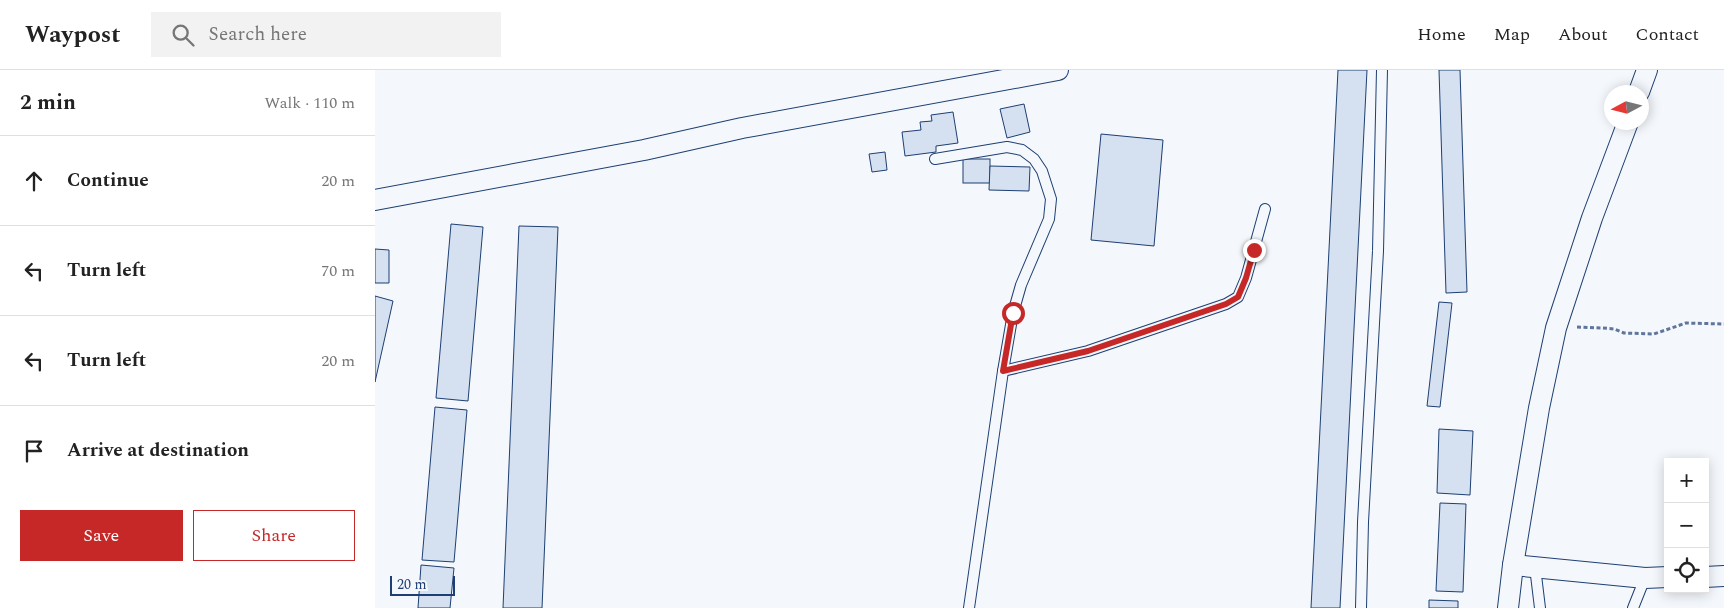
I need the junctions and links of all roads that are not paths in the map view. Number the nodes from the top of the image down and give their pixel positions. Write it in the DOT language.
graph roads {
  1 [pos="1058,70"];
  2 [pos="1382,70"];
  3 [pos="1647,70"];
  4 [pos="1642,85"];
  5 [pos="1625,130"];
  6 [pos="935,159"];
  7 [pos="375,200"];
  8 [pos="1265,209"];
  9 [pos="1003,371"];
  10 [pos="1513,565"];
  11 [pos="1535,567"];
  12 [pos="1724,576"];
  13 [pos="1664,577"];
  14 [pos="1709,577"];
  15 [pos="1645,578"];
  16 [pos="969,608"];
  17 [pos="1361,608"];
  18 [pos="1508,608"];
  19 [pos="1541,608"];
  20 [pos="1633,608"];
  1 -- 7 [label="street"];
  2 -- 17 [label="lane"];
  3 -- 4 [label="street"];
  5 -- 10 [label="street"];
  6 -- 9 [label="lane"];
  8 -- 9 [label="lane"];
  9 -- 16 [label="lane"];
  10 -- 11 [label="street"];
  10 -- 18 [label="street"];
  11 -- 15 [label="street"];
  11 -- 19 [label="lane"];
  12 -- 14 [label="street"];
  13 -- 15 [label="street"];
  15 -- 20 [label="lane"];
}
